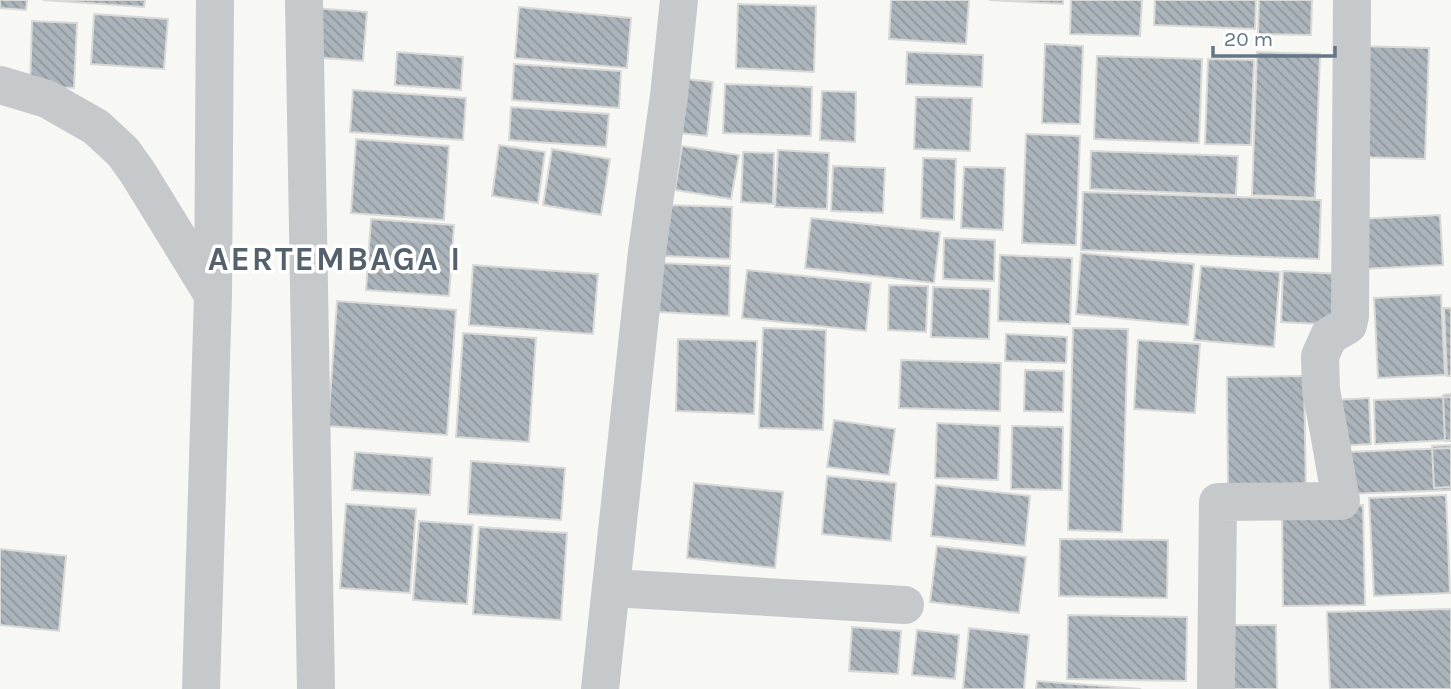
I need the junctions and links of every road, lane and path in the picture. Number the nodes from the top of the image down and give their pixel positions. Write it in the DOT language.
graph roads {
  1 [pos="215,0"];
  2 [pos="304,0"];
  3 [pos="680,0"];
  4 [pos="1352,0"];
  5 [pos="0,85"];
  6 [pos="213,296"];
  7 [pos="612,588"];
  8 [pos="905,605"];
  9 [pos="201,689"];
  10 [pos="316,689"];
  11 [pos="600,689"];
  12 [pos="1216,689"];
  1 -- 6 [label="street"];
  2 -- 10 [label="street"];
  3 -- 7 [label="street"];
  4 -- 12 [label="street"];
  5 -- 6 [label="street"];
  6 -- 9 [label="street"];
  7 -- 8 [label="street"];
  7 -- 11 [label="street"];
}
